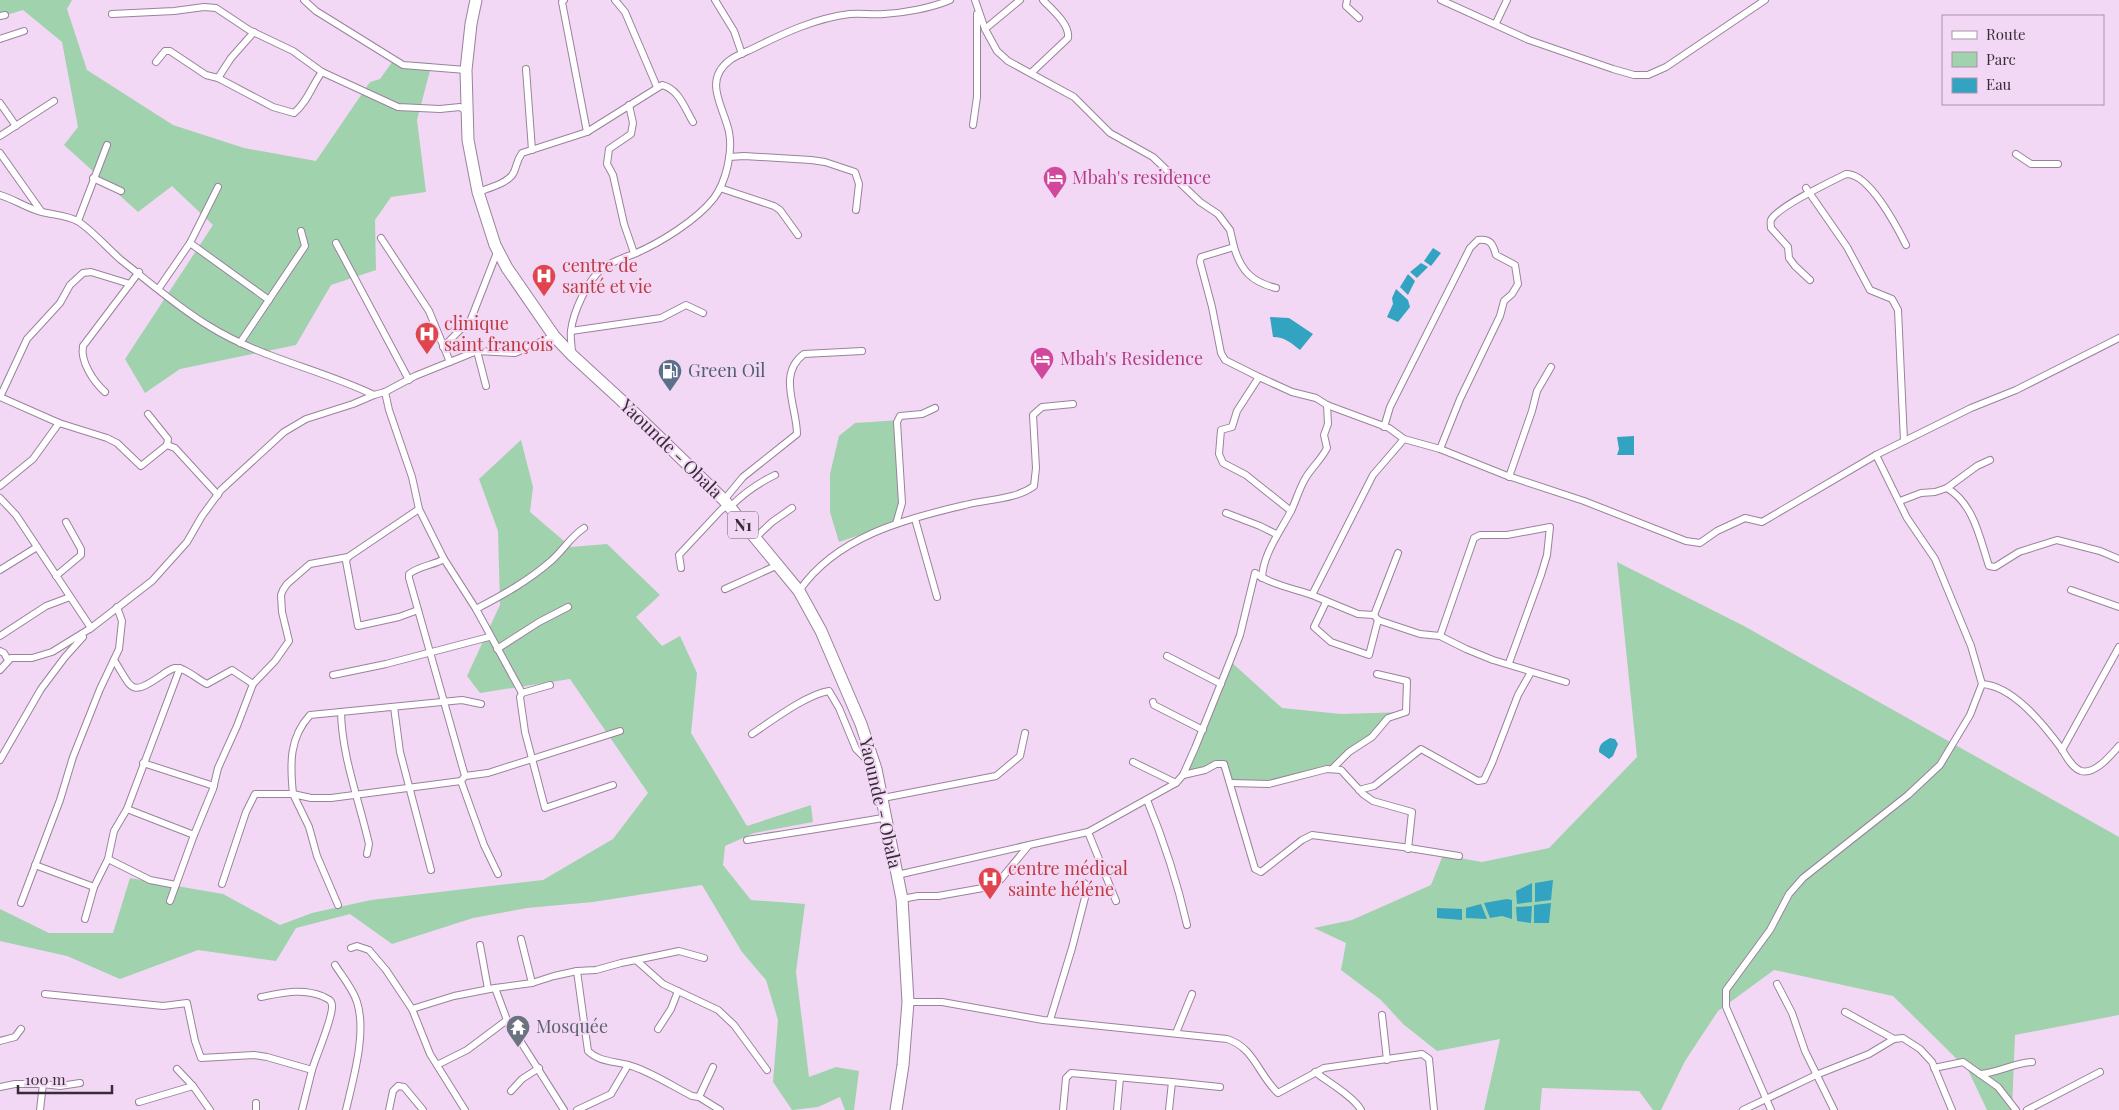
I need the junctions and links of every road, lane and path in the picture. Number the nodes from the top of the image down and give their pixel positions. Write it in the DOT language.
graph roads {
  1 [pos="304,0"];
  2 [pos="476,0"];
  3 [pos="564,0"];
  4 [pos="615,0"];
  5 [pos="715,0"];
  6 [pos="950,0"];
  7 [pos="975,0"];
  8 [pos="1020,0"];
  9 [pos="1043,0"];
  10 [pos="1347,0"];
  11 [pos="1441,0"];
  12 [pos="1507,0"];
  13 [pos="1765,0"];
  14 [pos="977,10"];
  15 [pos="112,14"];
  16 [pos="1359,18"];
  17 [pos="1496,23"];
  18 [pos="985,29"];
  19 [pos="24,31"];
  20 [pos="254,32"];
  21 [pos="0,39"];
  22 [pos="742,54"];
  23 [pos="156,62"];
  24 [pos="526,69"];
  25 [pos="466,70"];
  26 [pos="322,72"];
  27 [pos="1031,73"];
  28 [pos="218,78"];
  29 [pos="657,88"];
  30 [pos="54,101"];
  31 [pos="0,103"];
  32 [pos="630,105"];
  33 [pos="466,111"];
  34 [pos="693,122"];
  35 [pos="973,125"];
  36 [pos="16,126"];
  37 [pos="586,132"];
  38 [pos="0,136"];
  39 [pos="107,145"];
  40 [pos="532,150"];
  41 [pos="0,153"];
  42 [pos="2016,154"];
  43 [pos="729,157"];
  44 [pos="2058,164"];
  45 [pos="93,178"];
  46 [pos="218,187"];
  47 [pos="720,188"];
  48 [pos="1807,190"];
  49 [pos="121,192"];
  50 [pos="478,192"];
  51 [pos="0,195"];
  52 [pos="856,210"];
  53 [pos="41,212"];
  54 [pos="78,221"];
  55 [pos="301,231"];
  56 [pos="798,235"];
  57 [pos="381,238"];
  58 [pos="190,242"];
  59 [pos="336,243"];
  60 [pos="495,245"];
  61 [pos="1906,245"];
  62 [pos="1234,247"];
  63 [pos="634,254"];
  64 [pos="139,272"];
  65 [pos="1810,280"];
  66 [pos="130,284"];
  67 [pos="159,288"];
  68 [pos="1276,288"];
  69 [pos="269,300"];
  70 [pos="702,313"];
  71 [pos="571,331"];
  72 [pos="554,336"];
  73 [pos="2119,338"];
  74 [pos="240,344"];
  75 [pos="443,347"];
  76 [pos="862,351"];
  77 [pos="477,352"];
  78 [pos="572,356"];
  79 [pos="450,362"];
  80 [pos="1551,367"];
  81 [pos="1259,377"];
  82 [pos="409,380"];
  83 [pos="486,386"];
  84 [pos="105,392"];
  85 [pos="385,392"];
  86 [pos="374,395"];
  87 [pos="0,397"];
  88 [pos="1073,404"];
  89 [pos="1328,405"];
  90 [pos="935,408"];
  91 [pos="148,414"];
  92 [pos="59,423"];
  93 [pos="1384,427"];
  94 [pos="1404,439"];
  95 [pos="1904,441"];
  96 [pos="167,445"];
  97 [pos="1440,449"];
  98 [pos="1876,456"];
  99 [pos="1990,460"];
  100 [pos="775,475"];
  101 [pos="1509,477"];
  102 [pos="0,486"];
  103 [pos="1947,488"];
  104 [pos="218,495"];
  105 [pos="0,498"];
  106 [pos="1900,502"];
  107 [pos="727,504"];
  108 [pos="792,508"];
  109 [pos="419,509"];
  110 [pos="1291,511"];
  111 [pos="1226,512"];
  112 [pos="915,519"];
  113 [pos="66,522"];
  114 [pos="896,524"];
  115 [pos="584,528"];
  116 [pos="1276,534"];
  117 [pos="754,539"];
  118 [pos="37,547"];
  119 [pos="1398,553"];
  120 [pos="348,556"];
  121 [pos="444,559"];
  122 [pos="2119,559"];
  123 [pos="778,565"];
  124 [pos="681,568"];
  125 [pos="0,570"];
  126 [pos="56,576"];
  127 [pos="1262,578"];
  128 [pos="725,589"];
  129 [pos="2071,590"];
  130 [pos="799,591"];
  131 [pos="1312,595"];
  132 [pos="70,597"];
  133 [pos="937,597"];
  134 [pos="1326,602"];
  135 [pos="117,607"];
  136 [pos="568,607"];
  137 [pos="2119,607"];
  138 [pos="476,609"];
  139 [pos="418,610"];
  140 [pos="1376,618"];
  141 [pos="91,628"];
  142 [pos="0,636"];
  143 [pos="1440,636"];
  144 [pos="489,637"];
  145 [pos="2119,646"];
  146 [pos="496,649"];
  147 [pos="0,651"];
  148 [pos="431,653"];
  149 [pos="1167,656"];
  150 [pos="8,660"];
  151 [pos="114,660"];
  152 [pos="1509,663"];
  153 [pos="180,668"];
  154 [pos="0,670"];
  155 [pos="1531,672"];
  156 [pos="334,674"];
  157 [pos="1377,674"];
  158 [pos="1566,682"];
  159 [pos="253,684"];
  160 [pos="1221,684"];
  161 [pos="1982,684"];
  162 [pos="550,686"];
  163 [pos="522,693"];
  164 [pos="444,702"];
  165 [pos="1153,702"];
  166 [pos="481,704"];
  167 [pos="394,707"];
  168 [pos="340,712"];
  169 [pos="1203,730"];
  170 [pos="620,731"];
  171 [pos="1025,733"];
  172 [pos="752,734"];
  173 [pos="2119,746"];
  174 [pos="2062,750"];
  175 [pos="0,760"];
  176 [pos="532,760"];
  177 [pos="1133,762"];
  178 [pos="144,763"];
  179 [pos="876,769"];
  180 [pos="1332,769"];
  181 [pos="1183,775"];
  182 [pos="463,778"];
  183 [pos="1231,783"];
  184 [pos="1176,784"];
  185 [pos="613,785"];
  186 [pos="214,786"];
  187 [pos="410,787"];
  188 [pos="1359,790"];
  189 [pos="293,794"];
  190 [pos="358,795"];
  191 [pos="883,798"];
  192 [pos="1147,800"];
  193 [pos="127,809"];
  194 [pos="886,817"];
  195 [pos="1088,832"];
  196 [pos="194,835"];
  197 [pos="748,840"];
  198 [pos="1029,845"];
  199 [pos="1408,849"];
  200 [pos="367,854"];
  201 [pos="1459,856"];
  202 [pos="108,859"];
  203 [pos="36,865"];
  204 [pos="431,870"];
  205 [pos="498,874"];
  206 [pos="897,875"];
  207 [pos="1084,883"];
  208 [pos="222,884"];
  209 [pos="176,885"];
  210 [pos="94,887"];
  211 [pos="902,899"];
  212 [pos="170,901"];
  213 [pos="1116,901"];
  214 [pos="21,903"];
  215 [pos="338,905"];
  216 [pos="85,919"];
  217 [pos="1187,925"];
  218 [pos="521,939"];
  219 [pos="480,945"];
  220 [pos="351,948"];
  221 [pos="704,958"];
  222 [pos="636,960"];
  223 [pos="335,965"];
  224 [pos="577,971"];
  225 [pos="532,983"];
  226 [pos="1777,984"];
  227 [pos="491,989"];
  228 [pos="678,991"];
  229 [pos="45,994"];
  230 [pos="1192,994"];
  231 [pos="261,997"];
  232 [pos="908,1002"];
  233 [pos="412,1010"];
  234 [pos="1845,1012"];
  235 [pos="1382,1015"];
  236 [pos="507,1020"];
  237 [pos="1050,1020"];
  238 [pos="21,1029"];
  239 [pos="658,1030"];
  240 [pos="1176,1034"];
  241 [pos="1894,1039"];
  242 [pos="0,1041"];
  243 [pos="1387,1060"];
  244 [pos="2032,1062"];
  245 [pos="437,1065"];
  246 [pos="628,1065"];
  247 [pos="713,1067"];
  248 [pos="539,1068"];
  249 [pos="1934,1068"];
  250 [pos="176,1069"];
  251 [pos="312,1070"];
  252 [pos="767,1070"];
  253 [pos="1315,1072"];
  254 [pos="2100,1072"];
  255 [pos="1980,1074"];
  256 [pos="1816,1076"];
  257 [pos="1120,1078"];
  258 [pos="1172,1082"];
  259 [pos="80,1083"];
  260 [pos="43,1084"];
  261 [pos="193,1086"];
  262 [pos="0,1087"];
  263 [pos="1220,1087"];
  264 [pos="511,1091"];
  265 [pos="699,1097"];
  266 [pos="1765,1100"];
  267 [pos="139,1102"];
  268 [pos="40,1110"];
  269 [pos="210,1110"];
  270 [pos="302,1110"];
  271 [pos="346,1110"];
  272 [pos="389,1110"];
  273 [pos="423,1110"];
  274 [pos="465,1110"];
  275 [pos="564,1110"];
  276 [pos="578,1110"];
  277 [pos="720,1110"];
  278 [pos="896,1110"];
  279 [pos="1063,1110"];
  280 [pos="1117,1110"];
  281 [pos="1169,1110"];
  282 [pos="1361,1110"];
  283 [pos="1434,1110"];
  284 [pos="1743,1110"];
  285 [pos="1771,1110"];
  286 [pos="1834,1110"];
  287 [pos="1952,1110"];
  288 [pos="2016,1110"];
  289 [pos="2027,1110"];
  1 -- 25 [label="street"];
  2 -- 25 [label="highway, Yaounde - Obala / N1"];
  3 -- 37 [label="street"];
  4 -- 29 [label="street"];
  5 -- 22 [label="street"];
  6 -- 22 [label="street"];
  7 -- 14 [label="street"];
  8 -- 18 [label="street"];
  9 -- 27 [label="street"];
  10 -- 16 [label="street"];
  11 -- 17 [label="street"];
  12 -- 17 [label="street"];
  13 -- 17 [label="street"];
  14 -- 18 [label="street"];
  14 -- 35 [label="street"];
  15 -- 20 [label="street"];
  18 -- 27 [label="street"];
  19 -- 21 [label="street"];
  20 -- 26 [label="street"];
  20 -- 28 [label="street"];
  22 -- 43 [label="street"];
  23 -- 28 [label="street"];
  24 -- 40 [label="street"];
  25 -- 33 [label="highway, Yaounde - Obala / N1"];
  26 -- 28 [label="street"];
  26 -- 33 [label="street"];
  27 -- 62 [label="street"];
  29 -- 32 [label="street"];
  29 -- 34 [label="street"];
  30 -- 36 [label="street"];
  31 -- 36 [label="street"];
  32 -- 37 [label="street"];
  32 -- 63 [label="street"];
  33 -- 50 [label="highway, Yaounde - Obala / N1"];
  36 -- 38 [label="street"];
  37 -- 40 [label="street"];
  39 -- 45 [label="street"];
  40 -- 50 [label="street"];
  41 -- 53 [label="street"];
  42 -- 44 [label="street"];
  43 -- 47 [label="street"];
  43 -- 52 [label="street"];
  45 -- 49 [label="street"];
  45 -- 54 [label="street"];
  46 -- 58 [label="street"];
  47 -- 56 [label="street"];
  47 -- 63 [label="street"];
  48 -- 61 [label="street"];
  48 -- 65 [label="street"];
  48 -- 95 [label="street"];
  50 -- 60 [label="highway, Yaounde - Obala / N1"];
  51 -- 53 [label="street"];
  53 -- 54 [label="street"];
  54 -- 64 [label="street"];
  55 -- 69 [label="street"];
  57 -- 75 [label="street"];
  58 -- 67 [label="street"];
  58 -- 69 [label="street"];
  59 -- 82 [label="street"];
  60 -- 72 [label="highway, Yaounde - Obala / N1"];
  60 -- 75 [label="street"];
  62 -- 68 [label="street"];
  62 -- 81 [label="street"];
  63 -- 71 [label="street"];
  64 -- 66 [label="street"];
  64 -- 67 [label="street"];
  66 -- 84 [label="street"];
  66 -- 87 [label="street"];
  67 -- 74 [label="street"];
  69 -- 74 [label="street"];
  70 -- 71 [label="street"];
  71 -- 78 [label="street"];
  72 -- 77 [label="street"];
  72 -- 78 [label="highway, Yaounde - Obala / N1"];
  73 -- 95 [label="street"];
  74 -- 86 [label="street"];
  75 -- 79 [label="street"];
  76 -- 107 [label="street"];
  77 -- 79 [label="street"];
  77 -- 83 [label="street"];
  78 -- 107 [label="highway, Yaounde - Obala / N1"];
  79 -- 82 [label="street"];
  80 -- 101 [label="street"];
  81 -- 89 [label="street"];
  81 -- 110 [label="street"];
  82 -- 85 [label="street"];
  85 -- 86 [label="street"];
  85 -- 109 [label="street"];
  86 -- 104 [label="street"];
  87 -- 92 [label="street"];
  88 -- 112 [label="street"];
  89 -- 94 [label="street"];
  89 -- 110 [label="street"];
  90 -- 114 [label="street"];
  91 -- 96 [label="street"];
  92 -- 96 [label="street"];
  92 -- 102 [label="street"];
  93 -- 97 [label="street"];
  94 -- 97 [label="street"];
  94 -- 131 [label="street"];
  95 -- 98 [label="street"];
  96 -- 104 [label="street"];
  97 -- 101 [label="street"];
  98 -- 101 [label="street"];
  98 -- 106 [label="street"];
  99 -- 103 [label="street"];
  100 -- 107 [label="street"];
  103 -- 106 [label="street"];
  103 -- 122 [label="street"];
  104 -- 135 [label="street"];
  105 -- 118 [label="street"];
  106 -- 161 [label="street"];
  107 -- 117 [label="highway, Yaounde - Obala / N1"];
  107 -- 124 [label="street"];
  108 -- 117 [label="street"];
  109 -- 120 [label="street"];
  109 -- 121 [label="street"];
  110 -- 116 [label="street"];
  111 -- 116 [label="street"];
  112 -- 114 [label="street"];
  112 -- 133 [label="street"];
  113 -- 126 [label="street"];
  114 -- 130 [label="street"];
  115 -- 138 [label="street"];
  116 -- 127 [label="street"];
  117 -- 123 [label="highway, Yaounde - Obala / N1"];
  118 -- 125 [label="street"];
  118 -- 126 [label="street"];
  119 -- 140 [label="street"];
  120 -- 139 [label="street"];
  120 -- 159 [label="street"];
  121 -- 138 [label="street"];
  121 -- 139 [label="street"];
  123 -- 128 [label="street"];
  123 -- 130 [label="highway, Yaounde - Obala / N1"];
  126 -- 132 [label="street"];
  127 -- 131 [label="street"];
  127 -- 160 [label="street"];
  129 -- 137 [label="street"];
  130 -- 179 [label="highway, Yaounde - Obala / N1"];
  131 -- 134 [label="street"];
  132 -- 141 [label="street"];
  132 -- 142 [label="street"];
  134 -- 140 [label="street"];
  134 -- 140 [label="street"];
  135 -- 141 [label="street"];
  135 -- 151 [label="street"];
  136 -- 146 [label="street"];
  138 -- 144 [label="street"];
  139 -- 148 [label="street"];
  140 -- 143 [label="street"];
  141 -- 150 [label="street"];
  141 -- 175 [label="street"];
  143 -- 152 [label="street"];
  143 -- 152 [label="street"];
  144 -- 146 [label="street"];
  144 -- 148 [label="street"];
  145 -- 174 [label="street"];
  146 -- 163 [label="street"];
  147 -- 150 [label="street"];
  148 -- 156 [label="street"];
  148 -- 164 [label="street"];
  149 -- 160 [label="street"];
  150 -- 154 [label="street"];
  151 -- 153 [label="street"];
  151 -- 203 [label="street"];
  152 -- 155 [label="street"];
  153 -- 159 [label="street"];
  153 -- 178 [label="street"];
  155 -- 158 [label="street"];
  155 -- 188 [label="street"];
  157 -- 180 [label="street"];
  159 -- 186 [label="street"];
  160 -- 169 [label="street"];
  161 -- 174 [label="street"];
  161 -- 266 [label="street"];
  162 -- 163 [label="street"];
  163 -- 176 [label="street"];
  164 -- 166 [label="street"];
  164 -- 167 [label="street"];
  164 -- 182 [label="street"];
  165 -- 169 [label="street"];
  167 -- 168 [label="street"];
  167 -- 187 [label="street"];
  168 -- 189 [label="street"];
  168 -- 190 [label="street"];
  169 -- 181 [label="street"];
  170 -- 176 [label="street"];
  171 -- 191 [label="street"];
  172 -- 179 [label="street"];
  173 -- 174 [label="street"];
  176 -- 182 [label="street"];
  176 -- 185 [label="street"];
  177 -- 184 [label="street"];
  178 -- 186 [label="street"];
  178 -- 193 [label="street"];
  179 -- 191 [label="highway, Yaounde - Obala / N1"];
  180 -- 183 [label="street"];
  180 -- 188 [label="street"];
  181 -- 183 [label="street"];
  181 -- 184 [label="street"];
  182 -- 187 [label="street"];
  182 -- 205 [label="street"];
  183 -- 199 [label="street"];
  184 -- 192 [label="street"];
  186 -- 196 [label="street"];
  187 -- 190 [label="street"];
  187 -- 204 [label="street"];
  188 -- 199 [label="street"];
  189 -- 190 [label="street"];
  189 -- 208 [label="street"];
  189 -- 215 [label="street"];
  190 -- 200 [label="street"];
  191 -- 194 [label="highway, Yaounde - Obala / N1"];
  192 -- 195 [label="street"];
  192 -- 217 [label="street"];
  193 -- 196 [label="street"];
  193 -- 202 [label="street"];
  194 -- 197 [label="street"];
  194 -- 206 [label="highway, Yaounde - Obala / N1"];
  195 -- 198 [label="street"];
  195 -- 213 [label="street"];
  196 -- 209 [label="street"];
  198 -- 206 [label="street"];
  198 -- 211 [label="street"];
  199 -- 201 [label="street"];
  202 -- 209 [label="street"];
  202 -- 210 [label="street"];
  203 -- 210 [label="street"];
  203 -- 214 [label="street"];
  206 -- 211 [label="highway, Yaounde - Obala / N1"];
  207 -- 237 [label="street"];
  209 -- 212 [label="street"];
  210 -- 216 [label="street"];
  211 -- 232 [label="highway, Yaounde - Obala / N1"];
  218 -- 225 [label="street"];
  219 -- 227 [label="street"];
  220 -- 233 [label="street"];
  221 -- 222 [label="street"];
  222 -- 224 [label="street"];
  222 -- 228 [label="street"];
  223 -- 271 [label="street"];
  224 -- 225 [label="street"];
  224 -- 246 [label="street"];
  225 -- 227 [label="street"];
  226 -- 256 [label="street"];
  227 -- 233 [label="street"];
  227 -- 236 [label="street"];
  228 -- 239 [label="street"];
  228 -- 252 [label="street"];
  229 -- 251 [label="street"];
  230 -- 240 [label="street"];
  231 -- 251 [label="street"];
  232 -- 237 [label="street"];
  232 -- 278 [label="highway, Yaounde - Obala / N1"];
  233 -- 245 [label="street"];
  234 -- 241 [label="street"];
  235 -- 243 [label="street"];
  236 -- 245 [label="street"];
  236 -- 248 [label="street"];
  237 -- 240 [label="street"];
  238 -- 242 [label="street"];
  240 -- 253 [label="street"];
  241 -- 249 [label="street"];
  241 -- 256 [label="street"];
  243 -- 253 [label="street"];
  243 -- 283 [label="street"];
  244 -- 255 [label="street"];
  245 -- 274 [label="street"];
  246 -- 265 [label="street"];
  246 -- 276 [label="street"];
  247 -- 265 [label="street"];
  248 -- 264 [label="street"];
  248 -- 275 [label="street"];
  249 -- 255 [label="street"];
  249 -- 287 [label="street"];
  250 -- 261 [label="street"];
  251 -- 270 [label="street"];
  253 -- 282 [label="street"];
  254 -- 289 [label="street"];
  255 -- 288 [label="street"];
  256 -- 266 [label="street"];
  256 -- 286 [label="street"];
  257 -- 258 [label="street"];
  257 -- 279 [label="street"];
  257 -- 280 [label="street"];
  258 -- 263 [label="street"];
  258 -- 281 [label="street"];
  259 -- 260 [label="street"];
  260 -- 262 [label="street"];
  260 -- 268 [label="street"];
  261 -- 267 [label="street"];
  261 -- 269 [label="street"];
  265 -- 277 [label="street"];
  266 -- 284 [label="street"];
  266 -- 285 [label="street"];
  272 -- 273 [label="street"];
}
